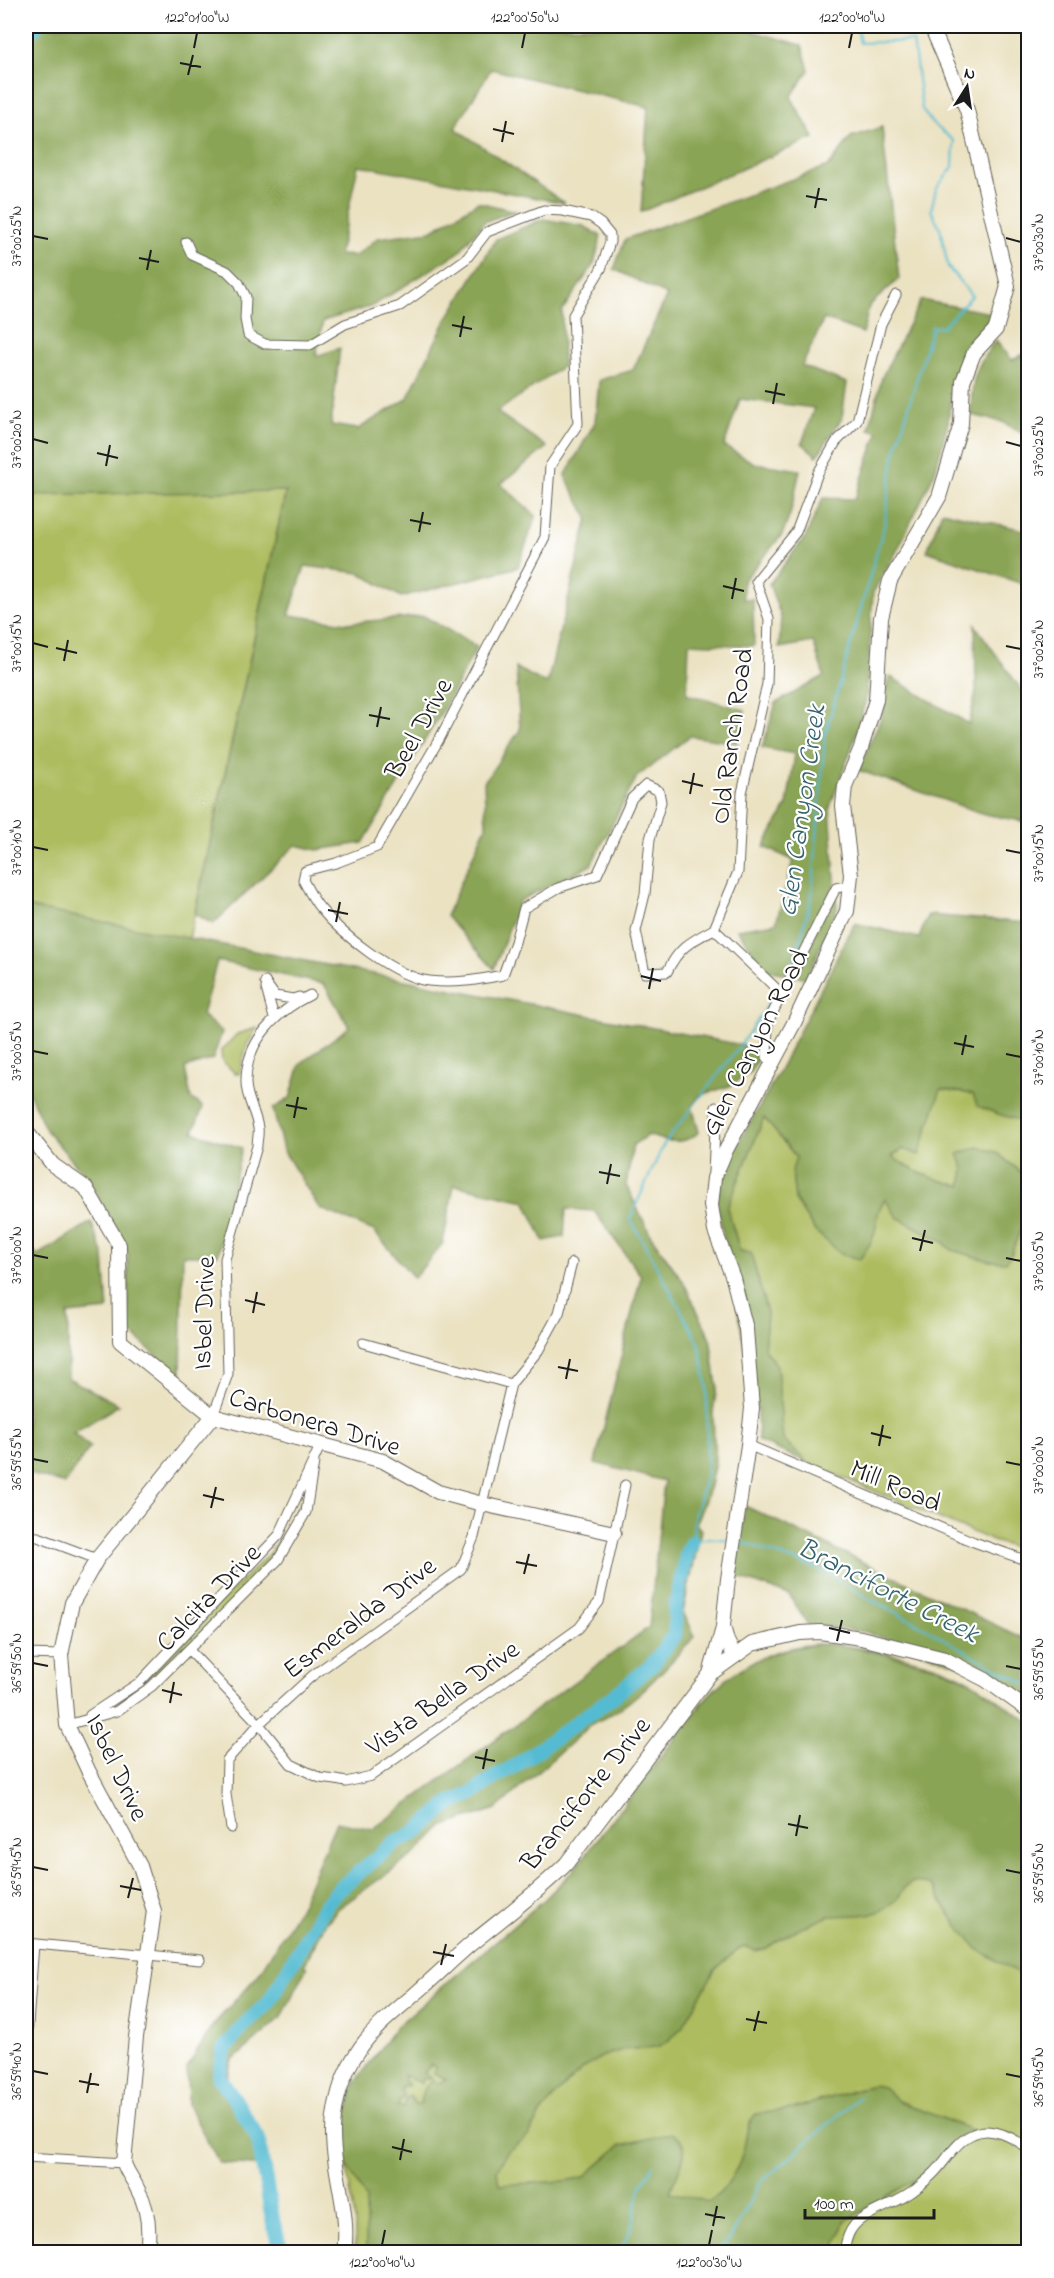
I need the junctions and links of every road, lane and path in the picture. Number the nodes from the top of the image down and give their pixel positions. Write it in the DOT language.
graph roads {
  1 [pos="931,26"];
  2 [pos="186,242"];
  3 [pos="896,295"];
  4 [pos="850,885"];
  5 [pos="714,929"];
  6 [pos="784,990"];
  7 [pos="274,1018"];
  8 [pos="773,1063"];
  9 [pos="716,1107"];
  10 [pos="26,1131"];
  11 [pos="711,1205"];
  12 [pos="572,1263"];
  13 [pos="363,1343"];
  14 [pos="511,1384"];
  15 [pos="213,1416"];
  16 [pos="321,1444"];
  17 [pos="748,1445"];
  18 [pos="314,1462"];
  19 [pos="625,1485"];
  20 [pos="482,1504"];
  21 [pos="614,1533"];
  22 [pos="26,1536"];
  23 [pos="97,1560"];
  24 [pos="1029,1561"];
  25 [pos="723,1626"];
  26 [pos="752,1644"];
  27 [pos="189,1650"];
  28 [pos="26,1653"];
  29 [pos="62,1655"];
  30 [pos="734,1655"];
  31 [pos="710,1674"];
  32 [pos="1029,1710"];
  33 [pos="83,1720"];
  34 [pos="259,1724"];
  35 [pos="67,1725"];
  36 [pos="231,1828"];
  37 [pos="30,1944"];
  38 [pos="148,1955"];
  39 [pos="200,1960"];
  40 [pos="26,2051"];
  41 [pos="1029,2148"];
  42 [pos="26,2157"];
  43 [pos="124,2163"];
  44 [pos="147,2253"];
  45 [pos="344,2253"];
  46 [pos="844,2253"];
  1 -- 4 [label="street, Glen Canyon Road"];
  2 -- 5 [label="street, Beel Drive"];
  3 -- 5 [label="street, Old Ranch Road"];
  4 -- 6 [label="street"];
  4 -- 8 [label="street, Glen Canyon Road"];
  5 -- 6 [label="street"];
  6 -- 8 [label="street"];
  7 -- 7 [label="street"];
  7 -- 15 [label="street, Isbel Drive"];
  8 -- 11 [label="street, Glen Canyon Road"];
  9 -- 11 [label="street"];
  10 -- 15 [label="street, Carbonera Drive"];
  11 -- 17 [label="street, Glen Canyon Road"];
  12 -- 14 [label="street, Esmeralda Drive"];
  13 -- 14 [label="street"];
  14 -- 20 [label="street, Esmeralda Drive"];
  15 -- 16 [label="street, Carbonera Drive"];
  15 -- 23 [label="street, Isbel Drive"];
  16 -- 18 [label="street, Calcita Drive"];
  16 -- 20 [label="street, Carbonera Drive"];
  17 -- 24 [label="street, Mill Road"];
  17 -- 25 [label="street, Glen Canyon Road"];
  18 -- 27 [label="street, Calcita Drive"];
  18 -- 33 [label="street, Calcita Drive"];
  19 -- 21 [label="street, Vista Bella Drive"];
  20 -- 21 [label="street, Carbonera Drive"];
  20 -- 34 [label="street, Esmeralda Drive"];
  21 -- 34 [label="street, Vista Bella Drive"];
  22 -- 23 [label="street"];
  23 -- 29 [label="street, Isbel Drive"];
  25 -- 26 [label="street"];
  25 -- 30 [label="street, Glen Canyon Road"];
  25 -- 31 [label="street"];
  26 -- 30 [label="street, Branciforte Drive"];
  26 -- 32 [label="street, Branciforte Drive"];
  27 -- 33 [label="street, Calcita Drive"];
  27 -- 34 [label="street, Vista Bella Drive"];
  28 -- 29 [label="street"];
  29 -- 35 [label="street, Isbel Drive"];
  30 -- 31 [label="street, Branciforte Drive"];
  31 -- 45 [label="street, Branciforte Drive"];
  33 -- 35 [label="street, Calcita Drive"];
  34 -- 36 [label="street, Esmeralda Drive"];
  35 -- 38 [label="street, Isbel Drive"];
  37 -- 38 [label="street"];
  37 -- 40 [label="street"];
  38 -- 39 [label="street"];
  38 -- 43 [label="street, Isbel Drive"];
  41 -- 46 [label="street"];
  42 -- 43 [label="street"];
  43 -- 44 [label="street"];
}
